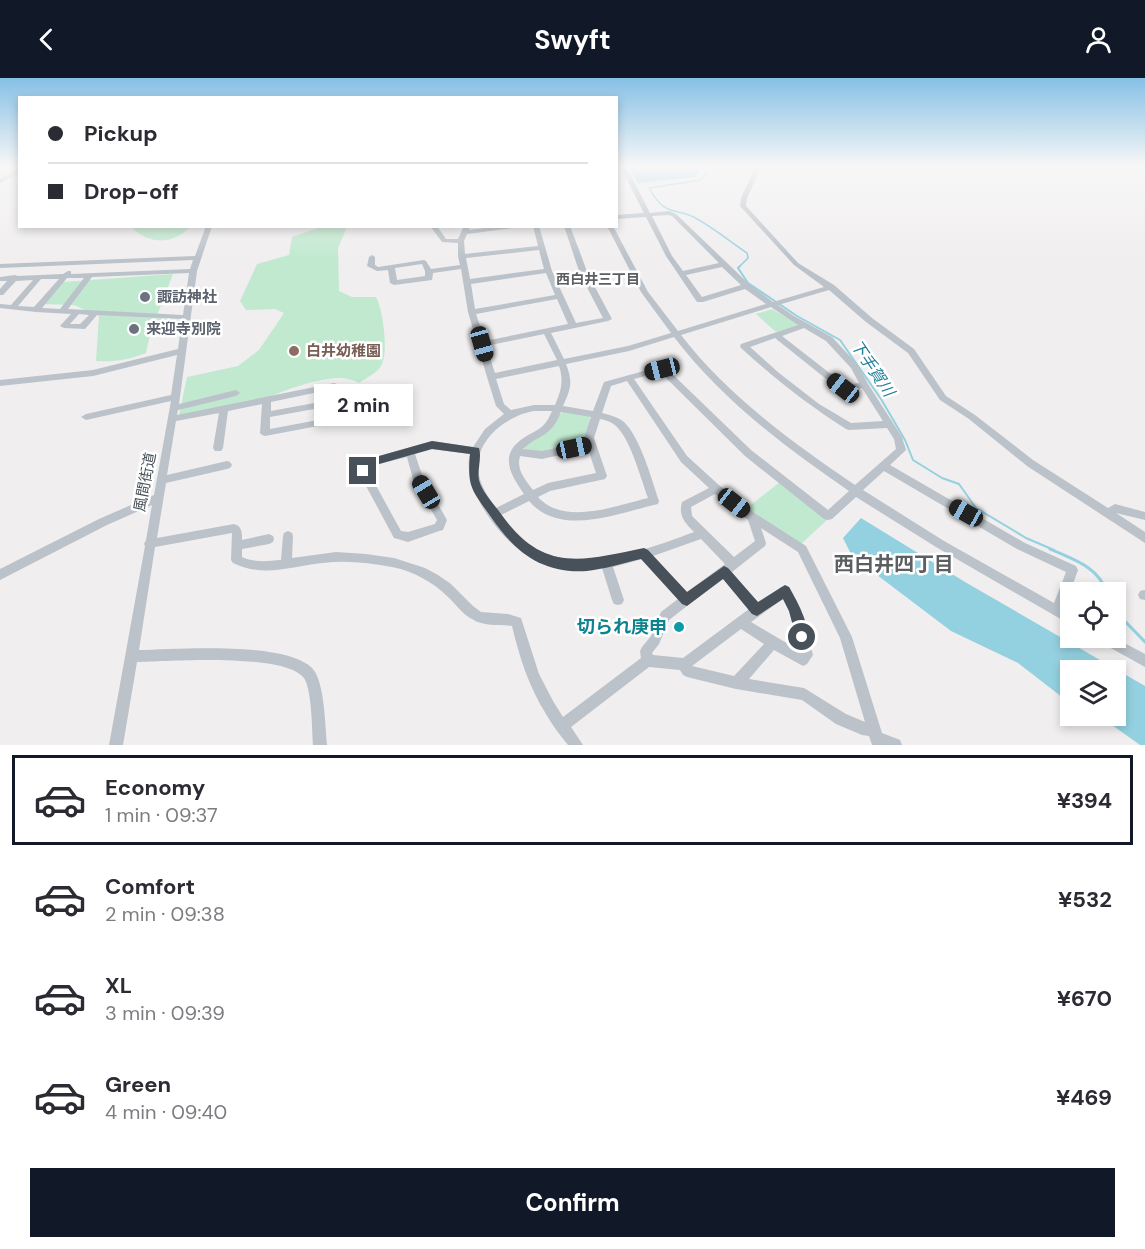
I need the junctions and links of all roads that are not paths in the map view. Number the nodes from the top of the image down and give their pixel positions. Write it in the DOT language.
graph roads {
  1 [pos="639,197"];
  2 [pos="744,197"];
  3 [pos="648,214"];
  4 [pos="618,217"];
  5 [pos="208,228"];
  6 [pos="434,228"];
  7 [pos="508,228"];
  8 [pos="536,228"];
  9 [pos="568,228"];
  10 [pos="611,228"];
  11 [pos="464,233"];
  12 [pos="541,248"];
  13 [pos="461,256"];
  14 [pos="372,257"];
  15 [pos="198,258"];
  16 [pos="126,261"];
  17 [pos="76,263"];
  18 [pos="724,264"];
  19 [pos="28,265"];
  20 [pos="0,266"];
  21 [pos="464,267"];
  22 [pos="392,268"];
  23 [pos="193,271"];
  24 [pos="429,271"];
  25 [pos="548,271"];
  26 [pos="681,274"];
  27 [pos="116,275"];
  28 [pos="65,276"];
  29 [pos="89,276"];
  30 [pos="39,277"];
  31 [pos="0,279"];
  32 [pos="14,279"];
  33 [pos="466,282"];
  34 [pos="746,286"];
  35 [pos="831,288"];
  36 [pos="0,293"];
  37 [pos="558,297"];
  38 [pos="776,304"];
  39 [pos="0,306"];
  40 [pos="12,308"];
  41 [pos="36,310"];
  42 [pos="62,312"];
  43 [pos="77,312"];
  44 [pos="472,312"];
  45 [pos="95,313"];
  46 [pos="185,317"];
  47 [pos="804,325"];
  48 [pos="573,326"];
  49 [pos="546,331"];
  50 [pos="675,335"];
  51 [pos="776,335"];
  52 [pos="482,344"];
  53 [pos="181,351"];
  54 [pos="561,363"];
  55 [pos="491,377"];
  56 [pos="629,378"];
  57 [pos="0,383"];
  58 [pos="864,385"];
  59 [pos="334,386"];
  60 [pos="236,393"];
  61 [pos="176,397"];
  62 [pos="267,399"];
  63 [pos="336,402"];
  64 [pos="174,408"];
  65 [pos="224,409"];
  66 [pos="558,409"];
  67 [pos="509,413"];
  68 [pos="266,415"];
  69 [pos="596,416"];
  70 [pos="86,417"];
  71 [pos="172,419"];
  72 [pos="339,419"];
  73 [pos="890,424"];
  74 [pos="590,445"];
  75 [pos="218,448"];
  76 [pos="476,451"];
  77 [pos="410,452"];
  78 [pos="517,452"];
  79 [pos="228,465"];
  80 [pos="885,466"];
  81 [pos="161,480"];
  82 [pos="716,489"];
  83 [pos="857,491"];
  84 [pos="530,495"];
  85 [pos="157,498"];
  86 [pos="1109,513"];
  87 [pos="495,514"];
  88 [pos="1145,516"];
  89 [pos="752,517"];
  90 [pos="701,534"];
  91 [pos="288,536"];
  92 [pos="1145,538"];
  93 [pos="269,539"];
  94 [pos="149,544"];
  95 [pos="236,546"];
  96 [pos="644,554"];
  97 [pos="286,563"];
  98 [pos="606,563"];
  99 [pos="729,568"];
  100 [pos="0,575"];
  101 [pos="618,600"];
  102 [pos="687,600"];
  103 [pos="757,610"];
  104 [pos="1057,611"];
  105 [pos="1060,613"];
  106 [pos="741,621"];
  107 [pos="773,643"];
  108 [pos="1122,648"];
  109 [pos="131,656"];
  110 [pos="647,661"];
  111 [pos="1145,661"];
  112 [pos="685,664"];
  113 [pos="736,684"];
  114 [pos="562,726"];
  115 [pos="877,738"];
  116 [pos="116,745"];
  117 [pos="320,745"];
  118 [pos="576,745"];
  119 [pos="894,745"];
  1 -- 3 [label="street"];
  2 -- 35 [label="street"];
  3 -- 4 [label="street"];
  3 -- 18 [label="street"];
  3 -- 26 [label="street"];
  5 -- 15 [label="street, 風間街道"];
  6 -- 11 [label="street"];
  7 -- 11 [label="street"];
  8 -- 12 [label="street"];
  9 -- 48 [label="street"];
  10 -- 50 [label="street"];
  11 -- 13 [label="street"];
  12 -- 13 [label="street"];
  12 -- 25 [label="street"];
  13 -- 21 [label="street"];
  14 -- 22 [label="street"];
  15 -- 16 [label="street"];
  15 -- 23 [label="street, 風間街道"];
  16 -- 17 [label="street"];
  16 -- 27 [label="street"];
  17 -- 19 [label="street"];
  17 -- 28 [label="street"];
  18 -- 26 [label="street"];
  18 -- 34 [label="street"];
  19 -- 20 [label="street"];
  19 -- 32 [label="street"];
  21 -- 24 [label="street"];
  21 -- 33 [label="street"];
  22 -- 24 [label="street"];
  22 -- 24 [label="street"];
  23 -- 27 [label="street"];
  23 -- 46 [label="street, 風間街道"];
  25 -- 33 [label="street"];
  25 -- 37 [label="street"];
  26 -- 34 [label="street"];
  27 -- 29 [label="street"];
  28 -- 29 [label="street"];
  28 -- 30 [label="street"];
  28 -- 41 [label="street"];
  29 -- 42 [label="street"];
  30 -- 32 [label="street"];
  30 -- 40 [label="street"];
  31 -- 32 [label="street"];
  32 -- 36 [label="street"];
  33 -- 44 [label="street"];
  34 -- 38 [label="street"];
  35 -- 38 [label="street"];
  35 -- 86 [label="street"];
  37 -- 44 [label="street"];
  37 -- 48 [label="street"];
  38 -- 47 [label="street"];
  38 -- 50 [label="street"];
  39 -- 40 [label="street"];
  40 -- 41 [label="street"];
  41 -- 42 [label="street"];
  42 -- 43 [label="street"];
  43 -- 45 [label="street"];
  43 -- 45 [label="street"];
  44 -- 52 [label="street"];
  45 -- 46 [label="street"];
  46 -- 53 [label="street, 風間街道"];
  47 -- 51 [label="street"];
  47 -- 58 [label="street"];
  48 -- 49 [label="street"];
  49 -- 52 [label="street"];
  49 -- 54 [label="street"];
  50 -- 54 [label="street"];
  50 -- 83 [label="street"];
  51 -- 58 [label="street"];
  51 -- 73 [label="street"];
  52 -- 55 [label="street"];
  53 -- 57 [label="street"];
  53 -- 61 [label="street, 風間街道"];
  54 -- 55 [label="street"];
  54 -- 66 [label="street"];
  55 -- 67 [label="street"];
  56 -- 69 [label="street"];
  56 -- 82 [label="street"];
  56 -- 83 [label="street"];
  58 -- 73 [label="street"];
  59 -- 62 [label="street"];
  60 -- 64 [label="street"];
  61 -- 64 [label="street, 風間街道"];
  61 -- 70 [label="street"];
  62 -- 65 [label="street"];
  62 -- 68 [label="street"];
  63 -- 68 [label="street"];
  64 -- 71 [label="street, 風間街道"];
  65 -- 71 [label="street"];
  65 -- 75 [label="street"];
  66 -- 67 [label="street"];
  66 -- 69 [label="street"];
  66 -- 78 [label="street"];
  67 -- 76 [label="street"];
  68 -- 72 [label="street"];
  69 -- 74 [label="street"];
  69 -- 84 [label="street"];
  71 -- 81 [label="street, 風間街道"];
  73 -- 80 [label="street"];
  74 -- 78 [label="street"];
  74 -- 84 [label="street"];
  76 -- 77 [label="street"];
  76 -- 87 [label="street"];
  77 -- 77 [label="street"];
  78 -- 84 [label="street"];
  79 -- 81 [label="street"];
  80 -- 83 [label="street"];
  80 -- 104 [label="street"];
  81 -- 85 [label="street, 風間街道"];
  82 -- 89 [label="street"];
  82 -- 90 [label="street"];
  83 -- 104 [label="street"];
  84 -- 87 [label="street"];
  85 -- 94 [label="street, 風間街道"];
  85 -- 100 [label="street"];
  86 -- 88 [label="street"];
  86 -- 92 [label="street"];
  87 -- 98 [label="street"];
  89 -- 99 [label="street"];
  89 -- 115 [label="street"];
  90 -- 96 [label="street"];
  90 -- 99 [label="street"];
  91 -- 97 [label="street"];
  93 -- 95 [label="street"];
  94 -- 95 [label="street"];
  94 -- 109 [label="street, 風間街道"];
  95 -- 97 [label="street"];
  96 -- 98 [label="street"];
  96 -- 102 [label="street"];
  97 -- 114 [label="street"];
  98 -- 101 [label="street"];
  99 -- 102 [label="street"];
  99 -- 103 [label="street"];
  102 -- 110 [label="street"];
  103 -- 106 [label="street"];
  103 -- 107 [label="street"];
  104 -- 105 [label="street"];
  106 -- 107 [label="street"];
  106 -- 112 [label="street"];
  107 -- 113 [label="street"];
  108 -- 111 [label="street"];
  109 -- 116 [label="street, 風間街道"];
  109 -- 117 [label="street"];
  110 -- 112 [label="street"];
  110 -- 114 [label="street"];
  112 -- 113 [label="street"];
  113 -- 115 [label="street"];
  114 -- 118 [label="street"];
  115 -- 119 [label="street"];
}
